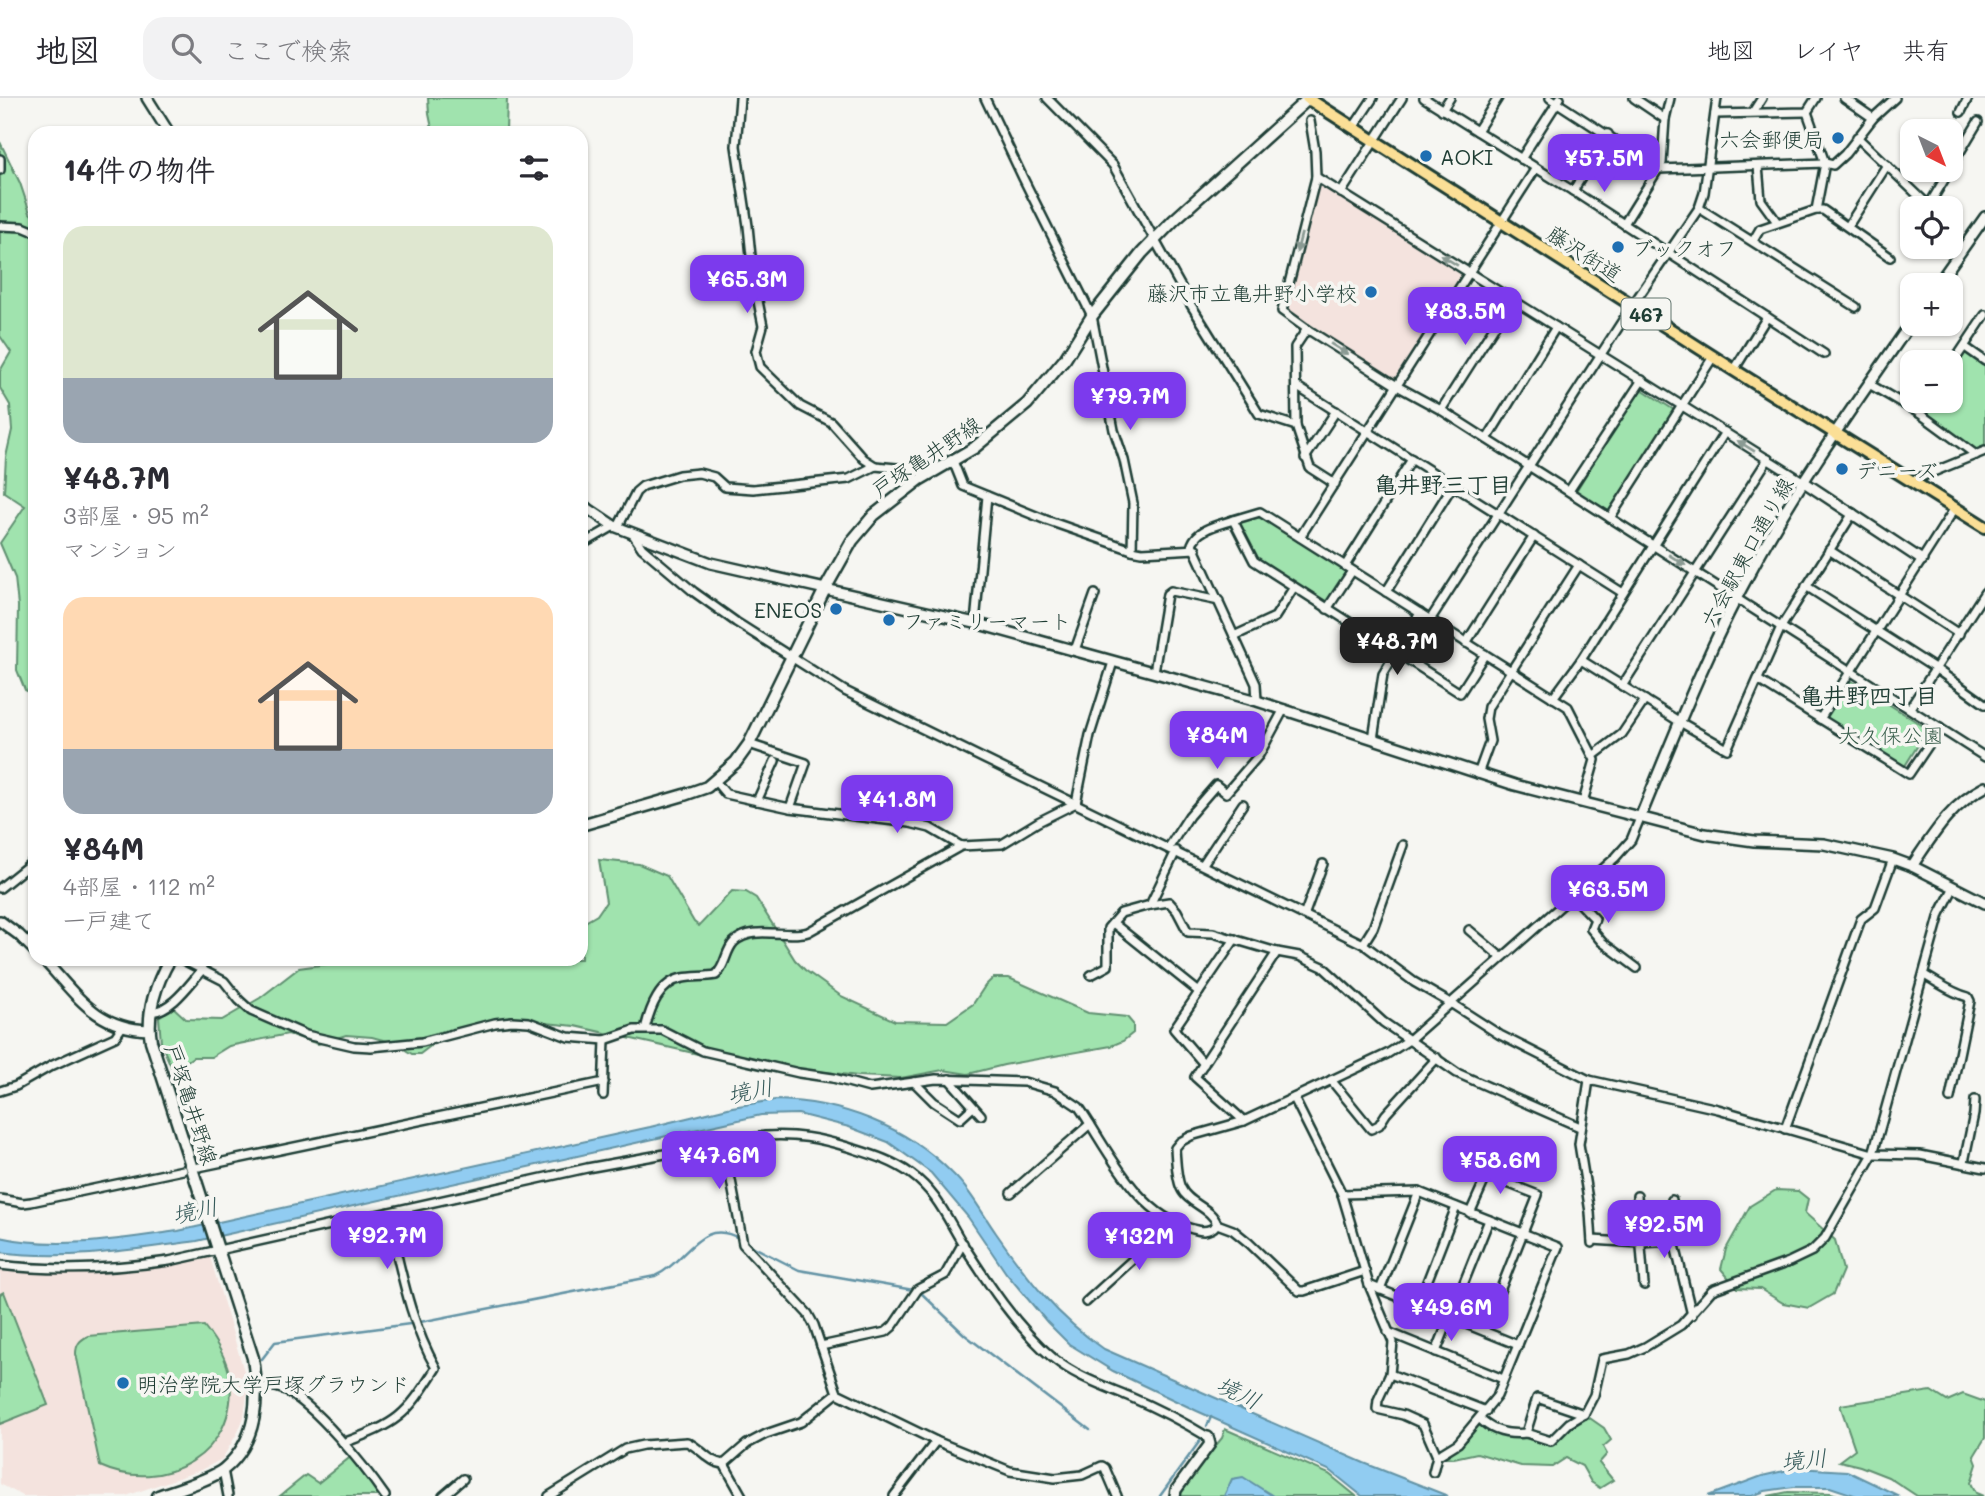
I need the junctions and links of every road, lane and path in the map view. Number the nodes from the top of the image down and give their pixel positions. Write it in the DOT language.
graph roads {
  1 [pos="147,98"];
  2 [pos="740,98"];
  3 [pos="985,98"];
  4 [pos="1047,98"];
  5 [pos="1308,98"];
  6 [pos="1373,98"];
  7 [pos="1402,98"];
  8 [pos="1423,98"];
  9 [pos="1450,98"];
  10 [pos="1498,98"];
  11 [pos="1634,98"];
  12 [pos="1670,98"];
  13 [pos="1717,98"];
  14 [pos="1762,98"];
  15 [pos="1815,98"];
  16 [pos="1844,98"];
  17 [pos="1895,98"];
  18 [pos="1968,98"];
  19 [pos="1556,99"];
  20 [pos="1442,110"];
  21 [pos="1807,111"];
  22 [pos="1753,112"];
  23 [pos="1961,113"];
  24 [pos="1715,114"];
  25 [pos="1873,118"];
  26 [pos="1665,120"];
  27 [pos="1310,121"];
  28 [pos="1978,122"];
  29 [pos="165,126"];
  30 [pos="1353,128"];
  31 [pos="1477,131"];
  32 [pos="1608,134"];
  33 [pos="1857,137"];
  34 [pos="1373,141"];
  35 [pos="1964,146"];
  36 [pos="0,159"];
  37 [pos="1521,159"];
  38 [pos="1825,163"];
  39 [pos="1887,165"];
  40 [pos="1758,166"];
  41 [pos="1536,168"];
  42 [pos="1707,168"];
  43 [pos="1659,169"];
  44 [pos="0,170"];
  45 [pos="1316,177"];
  46 [pos="1900,177"];
  47 [pos="1905,182"];
  48 [pos="1942,182"];
  49 [pos="1573,191"];
  50 [pos="1341,193"];
  51 [pos="1699,208"];
  52 [pos="1816,210"];
  53 [pos="1985,217"];
  54 [pos="1501,222"];
  55 [pos="1777,222"];
  56 [pos="1624,224"];
  57 [pos="0,226"];
  58 [pos="1848,226"];
  59 [pos="28,228"];
  60 [pos="1155,240"];
  61 [pos="1753,241"];
  62 [pos="1668,252"];
  63 [pos="1891,257"];
  64 [pos="1469,273"];
  65 [pos="1945,273"];
  66 [pos="1512,299"];
  67 [pos="1632,306"];
  68 [pos="1856,307"];
  69 [pos="1985,315"];
  70 [pos="1093,316"];
  71 [pos="1766,317"];
  72 [pos="1556,327"];
  73 [pos="1307,329"];
  74 [pos="1902,336"];
  75 [pos="1965,346"];
  76 [pos="1962,350"];
  77 [pos="1824,354"];
  78 [pos="1601,355"];
  79 [pos="1713,357"];
  80 [pos="1985,361"];
  81 [pos="1734,370"];
  82 [pos="1642,380"];
  83 [pos="1870,384"];
  84 [pos="1296,386"];
  85 [pos="1397,386"];
  86 [pos="1900,402"];
  87 [pos="1682,406"];
  88 [pos="1441,410"];
  89 [pos="1336,411"];
  90 [pos="1919,413"];
  91 [pos="1296,426"];
  92 [pos="1367,430"];
  93 [pos="1725,432"];
  94 [pos="1835,434"];
  95 [pos="1487,439"];
  96 [pos="1985,451"];
  97 [pos="1976,455"];
  98 [pos="1305,458"];
  99 [pos="1412,459"];
  100 [pos="1768,459"];
  101 [pos="953,461"];
  102 [pos="875,466"];
  103 [pos="1529,466"];
  104 [pos="926,475"];
  105 [pos="1911,481"];
  106 [pos="1804,482"];
  107 [pos="1335,484"];
  108 [pos="1453,485"];
  109 [pos="1569,491"];
  110 [pos="987,496"];
  111 [pos="1955,508"];
  112 [pos="588,509"];
  113 [pos="1498,513"];
  114 [pos="1853,513"];
  115 [pos="1610,518"];
  116 [pos="1233,520"];
  117 [pos="616,527"];
  118 [pos="1985,527"];
  119 [pos="631,533"];
  120 [pos="1534,536"];
  121 [pos="1300,537"];
  122 [pos="588,541"];
  123 [pos="1653,545"];
  124 [pos="1196,549"];
  125 [pos="1132,550"];
  126 [pos="1829,550"];
  127 [pos="1922,560"];
  128 [pos="1579,565"];
  129 [pos="1349,568"];
  130 [pos="1696,572"];
  131 [pos="1806,586"];
  132 [pos="1294,587"];
  133 [pos="825,589"];
  134 [pos="1386,592"];
  135 [pos="1985,592"];
  136 [pos="1623,593"];
  137 [pos="1095,594"];
  138 [pos="1899,594"];
  139 [pos="1737,598"];
  140 [pos="1219,601"];
  141 [pos="1327,609"];
  142 [pos="1420,614"];
  143 [pos="1430,620"];
  144 [pos="975,623"];
  145 [pos="1781,627"];
  146 [pos="1875,631"];
  147 [pos="1959,634"];
  148 [pos="1234,636"];
  149 [pos="1466,643"];
  150 [pos="1074,650"];
  151 [pos="1396,652"];
  152 [pos="1485,654"];
  153 [pos="792,659"];
  154 [pos="1581,660"];
  155 [pos="1113,662"];
  156 [pos="1936,669"];
  157 [pos="1850,670"];
  158 [pos="1511,671"];
  159 [pos="1154,672"];
  160 [pos="1758,680"];
  161 [pos="1622,686"];
  162 [pos="1553,698"];
  163 [pos="1645,700"];
  164 [pos="1257,701"];
  165 [pos="1985,704"];
  166 [pos="1910,708"];
  167 [pos="1284,709"];
  168 [pos="1820,719"];
  169 [pos="1680,722"];
  170 [pos="1940,728"];
  171 [pos="1373,739"];
  172 [pos="750,744"];
  173 [pos="1594,756"];
  174 [pos="1985,757"];
  175 [pos="775,761"];
  176 [pos="1478,774"];
  177 [pos="898,780"];
  178 [pos="715,781"];
  179 [pos="1985,787"];
  180 [pos="757,801"];
  181 [pos="1583,802"];
  182 [pos="1076,803"];
  183 [pos="1243,804"];
  184 [pos="790,808"];
  185 [pos="1640,818"];
  186 [pos="878,819"];
  187 [pos="588,823"];
  188 [pos="1403,845"];
  189 [pos="961,846"];
  190 [pos="1173,849"];
  191 [pos="1893,859"];
  192 [pos="1203,864"];
  193 [pos="1323,864"];
  194 [pos="28,866"];
  195 [pos="1912,866"];
  196 [pos="1954,887"];
  197 [pos="0,888"];
  198 [pos="1572,895"];
  199 [pos="1985,903"];
  200 [pos="1150,905"];
  201 [pos="1305,914"];
  202 [pos="0,921"];
  203 [pos="1113,923"];
  204 [pos="1469,930"];
  205 [pos="1235,939"];
  206 [pos="28,944"];
  207 [pos="1363,944"];
  208 [pos="1277,952"];
  209 [pos="1501,957"];
  210 [pos="50,966"];
  211 [pos="166,966"];
  212 [pos="197,966"];
  213 [pos="1637,968"];
  214 [pos="204,969"];
  215 [pos="1091,975"];
  216 [pos="1924,975"];
  217 [pos="1199,992"];
  218 [pos="1452,1004"];
  219 [pos="151,1012"];
  220 [pos="122,1027"];
  221 [pos="645,1029"];
  222 [pos="149,1030"];
  223 [pos="606,1040"];
  224 [pos="1409,1040"];
  225 [pos="1437,1058"];
  226 [pos="1203,1064"];
  227 [pos="949,1079"];
  228 [pos="1331,1080"];
  229 [pos="1589,1080"];
  230 [pos="604,1082"];
  231 [pos="914,1082"];
  232 [pos="0,1091"];
  233 [pos="603,1095"];
  234 [pos="1294,1098"];
  235 [pos="1950,1098"];
  236 [pos="1975,1100"];
  237 [pos="973,1107"];
  238 [pos="981,1115"];
  239 [pos="1244,1121"];
  240 [pos="1090,1124"];
  241 [pos="1580,1127"];
  242 [pos="1785,1129"];
  243 [pos="723,1143"];
  244 [pos="1874,1154"];
  245 [pos="1964,1162"];
  246 [pos="199,1167"];
  247 [pos="1985,1168"];
  248 [pos="183,1170"];
  249 [pos="1419,1192"];
  250 [pos="1012,1193"];
  251 [pos="1342,1194"];
  252 [pos="1637,1196"];
  253 [pos="0,1199"];
  254 [pos="1672,1200"];
  255 [pos="1456,1207"];
  256 [pos="387,1213"];
  257 [pos="1470,1213"];
  258 [pos="1489,1220"];
  259 [pos="1174,1222"];
  260 [pos="1217,1224"];
  261 [pos="1522,1233"];
  262 [pos="1674,1241"];
  263 [pos="962,1243"];
  264 [pos="1640,1243"];
  265 [pos="217,1250"];
  266 [pos="0,1265"];
  267 [pos="1365,1271"];
  268 [pos="1369,1285"];
  269 [pos="1644,1285"];
  270 [pos="1380,1290"];
  271 [pos="1086,1302"];
  272 [pos="1418,1305"];
  273 [pos="1692,1315"];
  274 [pos="1450,1318"];
  275 [pos="1484,1331"];
  276 [pos="1388,1332"];
  277 [pos="1518,1345"];
  278 [pos="821,1346"];
  279 [pos="1436,1352"];
  280 [pos="1390,1374"];
  281 [pos="1503,1379"];
  282 [pos="258,1389"];
  283 [pos="837,1394"];
  284 [pos="1486,1411"];
  285 [pos="1584,1414"];
  286 [pos="1480,1419"];
  287 [pos="1526,1433"];
  288 [pos="1208,1437"];
  289 [pos="936,1441"];
  290 [pos="343,1443"];
  291 [pos="1437,1456"];
  292 [pos="724,1464"];
  293 [pos="223,1470"];
  294 [pos="1433,1472"];
  295 [pos="463,1479"];
  296 [pos="158,1496"];
  297 [pos="228,1496"];
  298 [pos="385,1496"];
  299 [pos="443,1496"];
  300 [pos="549,1496"];
  301 [pos="742,1496"];
  302 [pos="894,1496"];
  303 [pos="1117,1496"];
  304 [pos="1175,1496"];
  1 -- 29 [label="street"];
  2 -- 102 [label="street"];
  3 -- 70 [label="street"];
  4 -- 60 [label="street"];
  5 -- 30 [label="highway, 藤沢街道 / 467"];
  5 -- 60 [label="main road, 戸塚亀井野線"];
  6 -- 30 [label="street"];
  7 -- 34 [label="street"];
  8 -- 20 [label="street"];
  9 -- 20 [label="street"];
  10 -- 31 [label="street"];
  11 -- 26 [label="street"];
  12 -- 26 [label="street"];
  13 -- 24 [label="street"];
  14 -- 22 [label="street"];
  15 -- 21 [label="street"];
  16 -- 25 [label="street"];
  17 -- 25 [label="street"];
  18 -- 23 [label="street"];
  19 -- 32 [label="street"];
  19 -- 37 [label="street"];
  20 -- 31 [label="street"];
  21 -- 22 [label="street"];
  21 -- 38 [label="street"];
  22 -- 24 [label="street"];
  24 -- 42 [label="street"];
  25 -- 33 [label="street"];
  26 -- 43 [label="street"];
  27 -- 45 [label="street"];
  28 -- 35 [label="street"];
  30 -- 34 [label="highway, 藤沢街道 / 467"];
  31 -- 37 [label="street"];
  32 -- 43 [label="street"];
  32 -- 49 [label="street"];
  33 -- 38 [label="street"];
  33 -- 39 [label="street"];
  34 -- 50 [label="street"];
  34 -- 54 [label="highway, 藤沢街道 / 467"];
  36 -- 44 [label="street"];
  37 -- 41 [label="street"];
  38 -- 40 [label="street"];
  38 -- 52 [label="street"];
  39 -- 46 [label="street"];
  39 -- 58 [label="street"];
  40 -- 42 [label="street"];
  40 -- 55 [label="street"];
  41 -- 49 [label="street"];
  41 -- 54 [label="street"];
  42 -- 43 [label="street"];
  42 -- 51 [label="street"];
  43 -- 56 [label="street"];
  45 -- 50 [label="street"];
  45 -- 73 [label="street, one-way"];
  47 -- 48 [label="street"];
  49 -- 56 [label="street"];
  64 -- 50 [label="street, one-way"];
  51 -- 61 [label="street"];
  51 -- 62 [label="street"];
  52 -- 55 [label="street"];
  52 -- 58 [label="street"];
  53 -- 65 [label="street"];
  54 -- 64 [label="street"];
  54 -- 67 [label="highway, 藤沢街道 / 467"];
  55 -- 61 [label="street"];
  56 -- 62 [label="street"];
  57 -- 59 [label="street"];
  58 -- 63 [label="street"];
  60 -- 70 [label="main road, 戸塚亀井野線"];
  60 -- 91 [label="street"];
  61 -- 68 [label="street"];
  62 -- 67 [label="street"];
  62 -- 71 [label="street"];
  64 -- 66 [label="street"];
  64 -- 85 [label="street"];
  66 -- 72 [label="street"];
  66 -- 88 [label="street"];
  67 -- 78 [label="street"];
  67 -- 79 [label="highway, 藤沢街道 / 467"];
  69 -- 75 [label="street"];
  70 -- 101 [label="main road, 戸塚亀井野線"];
  70 -- 125 [label="street"];
  71 -- 77 [label="street"];
  71 -- 81 [label="street"];
  72 -- 78 [label="street"];
  72 -- 95 [label="street"];
  73 -- 84 [label="street"];
  73 -- 85 [label="street, one-way"];
  74 -- 83 [label="street, 六会駅東口通り線"];
  75 -- 76 [label="street"];
  75 -- 80 [label="street"];
  78 -- 82 [label="street"];
  78 -- 103 [label="street"];
  79 -- 81 [label="highway, 藤沢街道 / 467"];
  79 -- 87 [label="street"];
  81 -- 94 [label="highway, 藤沢街道 / 467"];
  82 -- 87 [label="street"];
  82 -- 109 [label="street"];
  83 -- 86 [label="street"];
  83 -- 94 [label="street, 六会駅東口通り線"];
  84 -- 89 [label="street"];
  84 -- 91 [label="street"];
  85 -- 88 [label="street"];
  85 -- 92 [label="street"];
  87 -- 93 [label="street"];
  87 -- 115 [label="street"];
  88 -- 95 [label="street"];
  89 -- 92 [label="street"];
  89 -- 98 [label="street"];
  90 -- 97 [label="street"];
  91 -- 98 [label="street"];
  92 -- 99 [label="street"];
  92 -- 107 [label="street"];
  100 -- 93 [label="street, one-way"];
  93 -- 123 [label="street"];
  94 -- 105 [label="highway, 藤沢街道 / 467"];
  94 -- 106 [label="street, 六会駅東口通り線"];
  95 -- 103 [label="street"];
  96 -- 97 [label="street"];
  97 -- 105 [label="street"];
  98 -- 107 [label="street"];
  99 -- 108 [label="street"];
  99 -- 129 [label="street"];
  100 -- 106 [label="street"];
  100 -- 130 [label="street"];
  101 -- 104 [label="main road, 戸塚亀井野線"];
  101 -- 110 [label="street"];
  102 -- 104 [label="street"];
  102 -- 117 [label="street"];
  103 -- 109 [label="street"];
  103 -- 113 [label="street"];
  104 -- 133 [label="main road, 戸塚亀井野線"];
  105 -- 111 [label="highway, 藤沢街道 / 467"];
  106 -- 114 [label="street"];
  106 -- 139 [label="street, 六会駅東口通り線"];
  107 -- 121 [label="street"];
  108 -- 113 [label="street"];
  108 -- 134 [label="street"];
  109 -- 115 [label="street"];
  110 -- 125 [label="street"];
  110 -- 144 [label="street"];
  111 -- 118 [label="highway, 藤沢街道 / 467"];
  111 -- 127 [label="street"];
  112 -- 117 [label="street"];
  113 -- 120 [label="street"];
  113 -- 143 [label="street"];
  114 -- 126 [label="street"];
  114 -- 127 [label="street"];
  115 -- 123 [label="street"];
  116 -- 121 [label="street"];
  116 -- 124 [label="street"];
  116 -- 132 [label="street"];
  117 -- 119 [label="street"];
  117 -- 122 [label="street"];
  119 -- 133 [label="street"];
  119 -- 153 [label="street"];
  120 -- 128 [label="street"];
  120 -- 149 [label="street"];
  121 -- 129 [label="street"];
  123 -- 130 [label="street, one-way"];
  123 -- 136 [label="street"];
  124 -- 125 [label="street"];
  124 -- 140 [label="street"];
  126 -- 131 [label="street"];
  126 -- 138 [label="street"];
  127 -- 138 [label="street"];
  128 -- 136 [label="street"];
  128 -- 158 [label="street"];
  129 -- 134 [label="street"];
  129 -- 141 [label="street"];
  130 -- 139 [label="street"];
  130 -- 161 [label="street"];
  131 -- 145 [label="street"];
  131 -- 146 [label="street"];
  132 -- 141 [label="street"];
  132 -- 148 [label="street"];
  133 -- 144 [label="street"];
  133 -- 153 [label="main road, 戸塚亀井野線"];
  134 -- 142 [label="street"];
  135 -- 147 [label="street"];
  136 -- 154 [label="street"];
  137 -- 150 [label="street"];
  138 -- 146 [label="street"];
  138 -- 147 [label="street"];
  139 -- 145 [label="street"];
  139 -- 169 [label="street, 六会駅東口通り線"];
  140 -- 148 [label="street"];
  140 -- 159 [label="street"];
  141 -- 151 [label="street"];
  142 -- 143 [label="street"];
  142 -- 151 [label="street"];
  143 -- 149 [label="street"];
  144 -- 150 [label="street"];
  145 -- 157 [label="street"];
  145 -- 160 [label="street"];
  146 -- 156 [label="street"];
  146 -- 157 [label="street"];
  147 -- 156 [label="street"];
  148 -- 164 [label="street"];
  149 -- 152 [label="street"];
  150 -- 155 [label="street"];
  151 -- 152 [label="street"];
  151 -- 171 [label="street"];
  152 -- 158 [label="street"];
  153 -- 172 [label="main road, 戸塚亀井野線"];
  153 -- 182 [label="street"];
  154 -- 161 [label="street"];
  154 -- 162 [label="street"];
  155 -- 159 [label="street"];
  155 -- 182 [label="street"];
  156 -- 165 [label="street"];
  156 -- 166 [label="street"];
  157 -- 166 [label="street"];
  157 -- 168 [label="street"];
  158 -- 162 [label="street"];
  158 -- 176 [label="street"];
  159 -- 164 [label="street"];
  160 -- 168 [label="street"];
  160 -- 169 [label="street"];
  161 -- 163 [label="street"];
  162 -- 173 [label="street"];
  163 -- 169 [label="street"];
  163 -- 173 [label="street"];
  164 -- 167 [label="street"];
  166 -- 170 [label="street"];
  167 -- 171 [label="street"];
  167 -- 190 [label="street"];
  168 -- 170 [label="street"];
  169 -- 185 [label="street, 六会駅東口通り線"];
  170 -- 174 [label="street"];
  171 -- 176 [label="street"];
  172 -- 178 [label="main road, 戸塚亀井野線"];
  172 -- 184 [label="street"];
  173 -- 181 [label="street"];
  175 -- 180 [label="street"];
  176 -- 181 [label="street"];
  177 -- 186 [label="street"];
  178 -- 180 [label="street"];
  178 -- 187 [label="main road, 戸塚亀井野線"];
  179 -- 195 [label="street"];
  180 -- 184 [label="street"];
  181 -- 185 [label="street"];
  182 -- 189 [label="street"];
  182 -- 190 [label="street"];
  183 -- 192 [label="street"];
  184 -- 186 [label="street"];
  185 -- 191 [label="street"];
  185 -- 198 [label="street"];
  186 -- 189 [label="street"];
  188 -- 207 [label="street"];
  189 -- 221 [label="street"];
  190 -- 192 [label="street"];
  190 -- 200 [label="street"];
  191 -- 195 [label="street"];
  191 -- 242 [label="street"];
  192 -- 201 [label="street"];
  193 -- 201 [label="street"];
  194 -- 197 [label="street"];
  195 -- 196 [label="street"];
  196 -- 199 [label="street"];
  196 -- 216 [label="street"];
  198 -- 209 [label="street"];
  198 -- 213 [label="street"];
  200 -- 203 [label="street"];
  200 -- 205 [label="street"];
  201 -- 207 [label="street"];
  202 -- 206 [label="street"];
  203 -- 215 [label="street"];
  203 -- 217 [label="street"];
  204 -- 209 [label="street"];
  205 -- 208 [label="street"];
  205 -- 217 [label="street"];
  207 -- 218 [label="street"];
  208 -- 224 [label="street"];
  208 -- 226 [label="street"];
  209 -- 218 [label="street"];
  210 -- 220 [label="street"];
  211 -- 219 [label="main road, 戸塚亀井野線"];
  212 -- 214 [label="street"];
  214 -- 219 [label="street"];
  214 -- 223 [label="street"];
  216 -- 235 [label="street"];
  216 -- 244 [label="street"];
  217 -- 226 [label="street"];
  218 -- 224 [label="street"];
  218 -- 229 [label="street"];
  219 -- 222 [label="main road, 戸塚亀井野線"];
  220 -- 222 [label="street"];
  220 -- 232 [label="street"];
  221 -- 223 [label="street"];
  221 -- 231 [label="street"];
  222 -- 265 [label="main road, 戸塚亀井野線"];
  223 -- 230 [label="street"];
  224 -- 225 [label="street"];
  224 -- 228 [label="street"];
  225 -- 228 [label="street"];
  225 -- 241 [label="street"];
  226 -- 239 [label="street"];
  227 -- 231 [label="street"];
  227 -- 237 [label="street"];
  227 -- 240 [label="street"];
  228 -- 234 [label="street"];
  229 -- 241 [label="street"];
  229 -- 242 [label="street"];
  230 -- 233 [label="street"];
  230 -- 246 [label="street"];
  231 -- 237 [label="street"];
  234 -- 239 [label="street"];
  234 -- 251 [label="street"];
  236 -- 245 [label="street"];
  237 -- 238 [label="street"];
  239 -- 260 [label="street"];
  240 -- 250 [label="street"];
  240 -- 259 [label="street"];
  241 -- 264 [label="street"];
  242 -- 244 [label="street"];
  243 -- 256 [label="street"];
  243 -- 263 [label="street"];
  243 -- 278 [label="street"];
  244 -- 245 [label="street"];
  244 -- 273 [label="street"];
  245 -- 247 [label="street"];
  248 -- 253 [label="street"];
  249 -- 251 [label="street"];
  249 -- 255 [label="street"];
  249 -- 270 [label="street"];
  251 -- 267 [label="street"];
  252 -- 264 [label="street"];
  254 -- 262 [label="street"];
  255 -- 257 [label="street"];
  255 -- 272 [label="street"];
  256 -- 265 [label="street"];
  256 -- 290 [label="street"];
  257 -- 258 [label="street"];
  257 -- 261 [label="street"];
  258 -- 261 [label="street"];
  258 -- 274 [label="street"];
  259 -- 260 [label="street"];
  259 -- 271 [label="street"];
  260 -- 267 [label="street"];
  261 -- 275 [label="street"];
  261 -- 277 [label="street"];
  262 -- 264 [label="street"];
  262 -- 273 [label="street"];
  263 -- 278 [label="street"];
  263 -- 288 [label="street"];
  264 -- 269 [label="street"];
  265 -- 266 [label="street"];
  265 -- 282 [label="main road, 戸塚亀井野線"];
  267 -- 268 [label="street"];
  268 -- 270 [label="street"];
  268 -- 276 [label="street"];
  270 -- 272 [label="street"];
  272 -- 274 [label="street"];
  273 -- 285 [label="street"];
  274 -- 275 [label="street"];
  274 -- 279 [label="street"];
  275 -- 277 [label="street"];
  276 -- 279 [label="street"];
  276 -- 280 [label="street"];
  277 -- 281 [label="street"];
  278 -- 283 [label="street"];
  279 -- 281 [label="street"];
  280 -- 284 [label="street"];
  280 -- 291 [label="street"];
  281 -- 284 [label="street"];
  282 -- 290 [label="street"];
  282 -- 293 [label="main road, 戸塚亀井野線"];
  283 -- 289 [label="street"];
  283 -- 292 [label="street"];
  284 -- 286 [label="street"];
  285 -- 287 [label="street"];
  285 -- 287 [label="street"];
  286 -- 287 [label="street"];
  286 -- 291 [label="street"];
  288 -- 304 [label="street"];
  289 -- 302 [label="street"];
  289 -- 303 [label="street"];
  290 -- 298 [label="street"];
  291 -- 294 [label="street"];
  292 -- 300 [label="street"];
  292 -- 301 [label="street"];
  293 -- 296 [label="main road, 戸塚亀井野線"];
  293 -- 297 [label="street"];
  295 -- 299 [label="street"];
}
